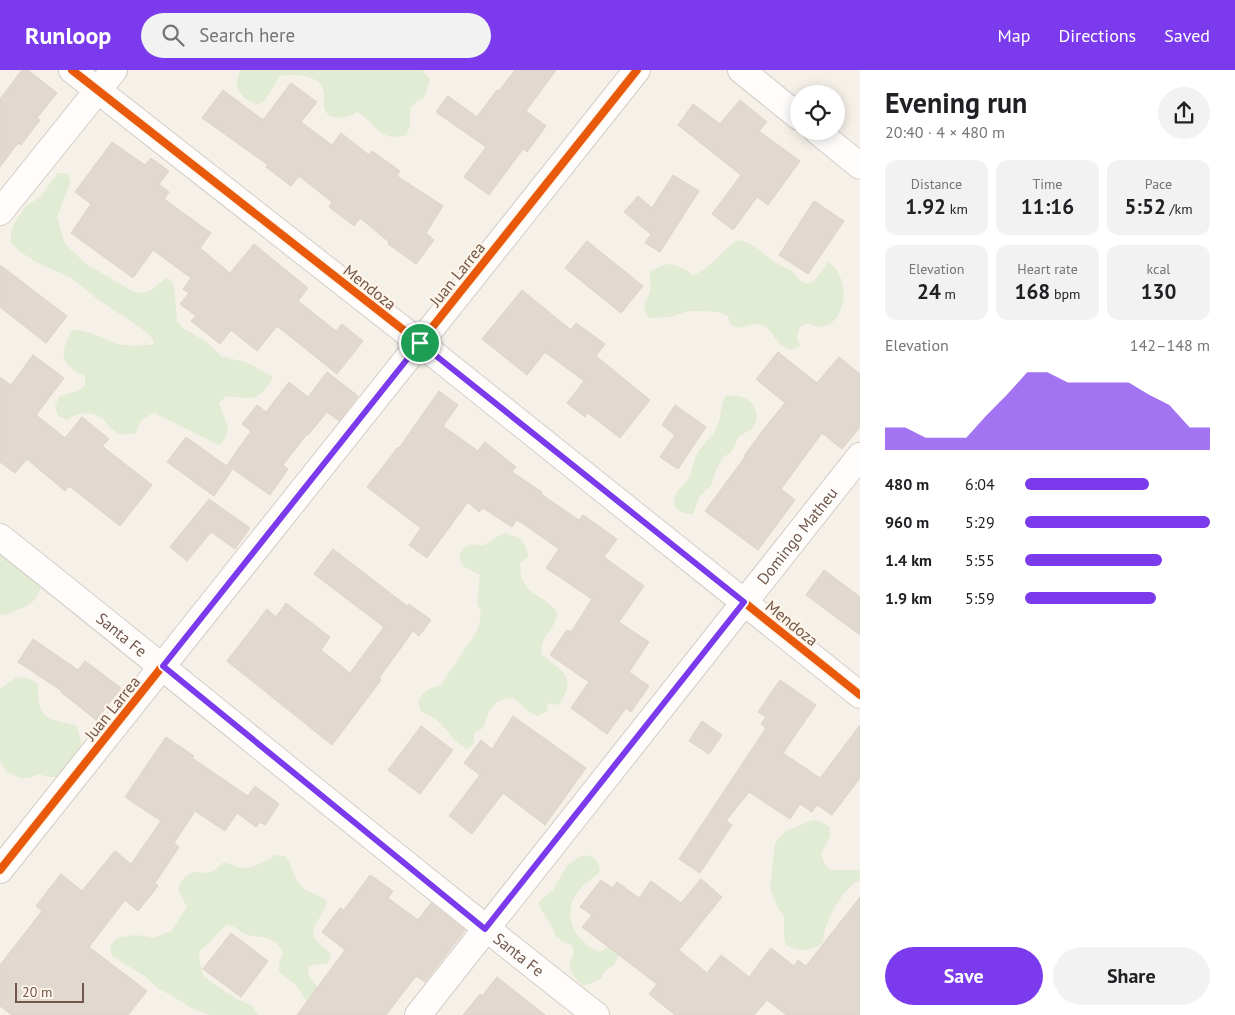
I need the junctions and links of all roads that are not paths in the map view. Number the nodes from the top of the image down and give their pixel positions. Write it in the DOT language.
graph roads {
  1 [pos="72,70"];
  2 [pos="114,70"];
  3 [pos="637,70"];
  4 [pos="741,70"];
  5 [pos="98,90"];
  6 [pos="790,110"];
  7 [pos="828,140"];
  8 [pos="860,166"];
  9 [pos="0,212"];
  10 [pos="420,343"];
  11 [pos="860,456"];
  12 [pos="0,536"];
  13 [pos="744,602"];
  14 [pos="163,666"];
  15 [pos="860,695"];
  16 [pos="0,870"];
  17 [pos="485,929"];
  18 [pos="418,1015"];
  19 [pos="596,1015"];
  1 -- 5 [label="street, Mendoza"];
  2 -- 5 [label="street"];
  3 -- 10 [label="street, Juan Larrea"];
  4 -- 6 [label="street"];
  5 -- 9 [label="street"];
  5 -- 10 [label="street, Mendoza"];
  7 -- 8 [label="street"];
  10 -- 13 [label="street, Mendoza"];
  10 -- 14 [label="street, Juan Larrea"];
  11 -- 13 [label="street, Domingo Matheu"];
  12 -- 14 [label="street, Santa Fe"];
  13 -- 15 [label="street, Mendoza"];
  13 -- 17 [label="street, Domingo Matheu"];
  14 -- 16 [label="street, Juan Larrea"];
  14 -- 17 [label="street, Santa Fe"];
  17 -- 18 [label="street, Domingo Matheu"];
  17 -- 19 [label="street, Santa Fe"];
}
